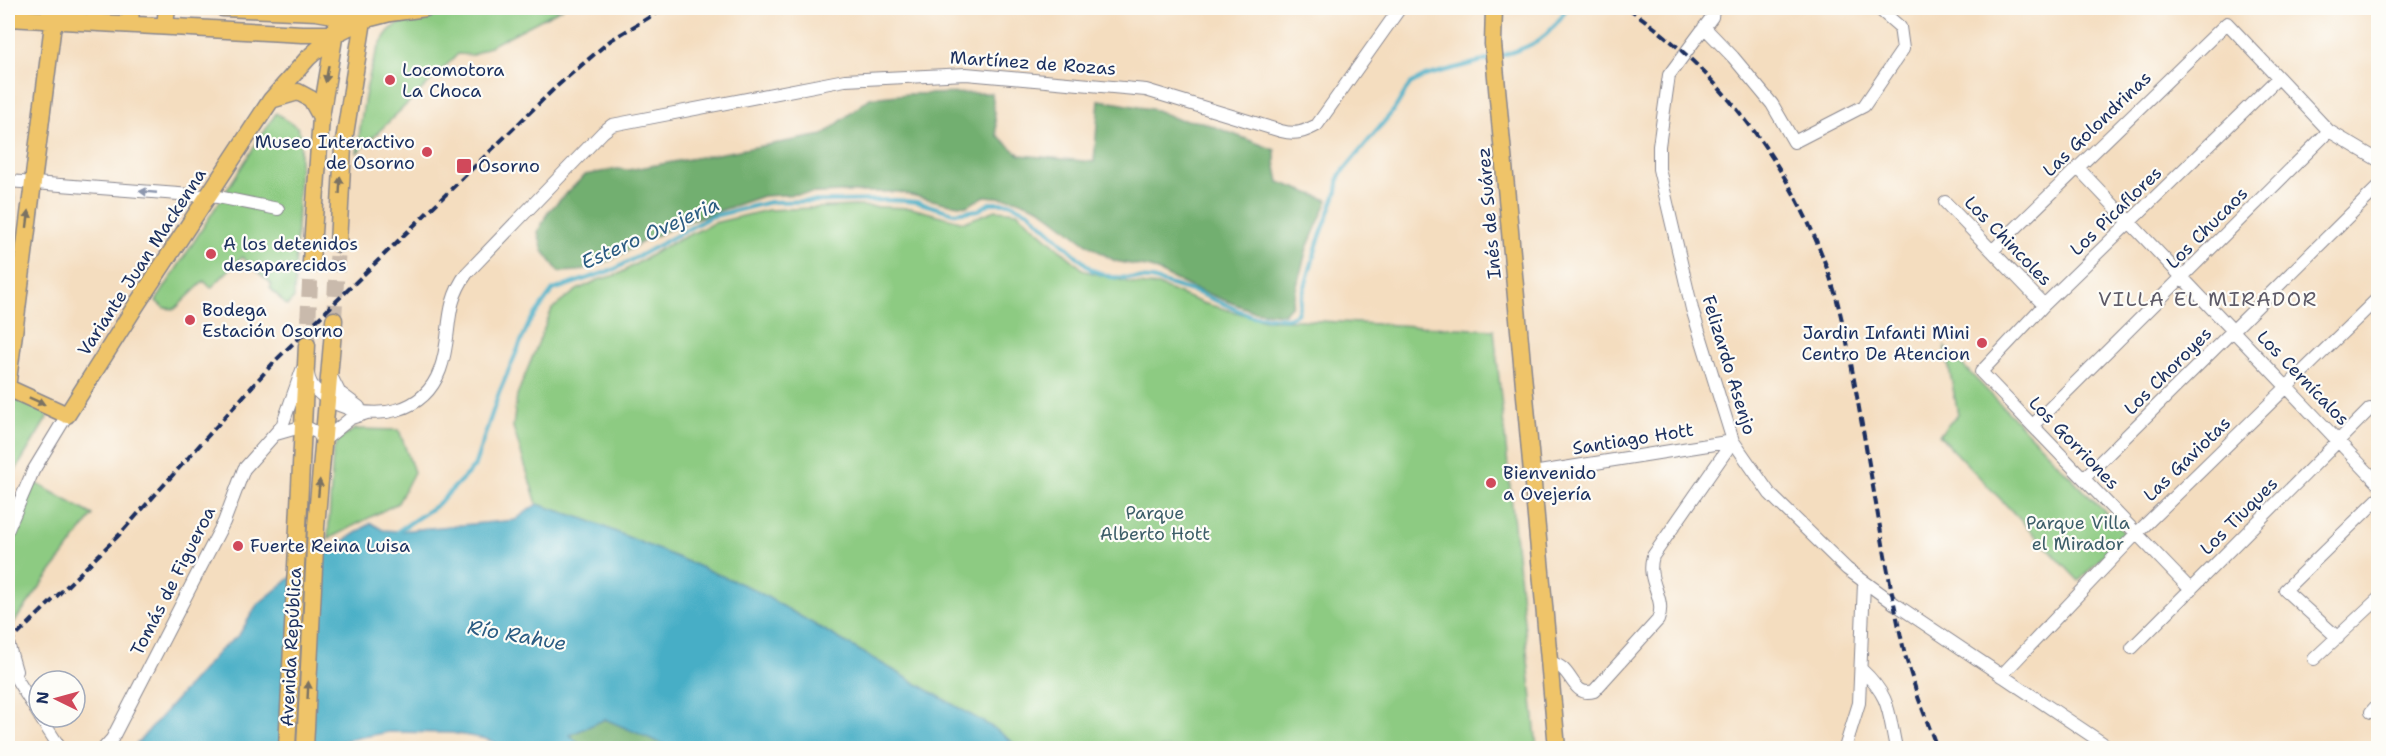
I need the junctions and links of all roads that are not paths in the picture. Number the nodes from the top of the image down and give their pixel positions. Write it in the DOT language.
graph roads {
  1 [pos="166,8"];
  2 [pos="214,8"];
  3 [pos="223,8"];
  4 [pos="426,8"];
  5 [pos="1400,8"];
  6 [pos="1484,8"];
  7 [pos="1494,8"];
  8 [pos="1713,8"];
  9 [pos="1878,8"];
  10 [pos="339,12"];
  11 [pos="55,14"];
  12 [pos="364,14"];
  13 [pos="131,16"];
  14 [pos="8,18"];
  15 [pos="165,26"];
  16 [pos="1704,27"];
  17 [pos="213,29"];
  18 [pos="335,34"];
  19 [pos="1493,44"];
  20 [pos="2278,78"];
  21 [pos="271,100"];
  22 [pos="321,117"];
  23 [pos="2329,131"];
  24 [pos="2379,160"];
  25 [pos="2078,168"];
  26 [pos="8,181"];
  27 [pos="33,183"];
  28 [pos="2379,187"];
  29 [pos="207,197"];
  30 [pos="1945,202"];
  31 [pos="278,209"];
  32 [pos="2130,223"];
  33 [pos="338,244"];
  34 [pos="1992,251"];
  35 [pos="311,262"];
  36 [pos="2182,278"];
  37 [pos="2374,303"];
  38 [pos="2044,305"];
  39 [pos="2379,317"];
  40 [pos="334,320"];
  41 [pos="2234,331"];
  42 [pos="307,350"];
  43 [pos="330,371"];
  44 [pos="1981,372"];
  45 [pos="8,381"];
  46 [pos="2287,387"];
  47 [pos="8,388"];
  48 [pos="327,399"];
  49 [pos="2370,409"];
  50 [pos="368,413"];
  51 [pos="68,415"];
  52 [pos="2033,425"];
  53 [pos="304,426"];
  54 [pos="276,434"];
  55 [pos="324,441"];
  56 [pos="1733,441"];
  57 [pos="2338,441"];
  58 [pos="1535,471"];
  59 [pos="2084,478"];
  60 [pos="2379,483"];
  61 [pos="2379,500"];
  62 [pos="8,529"];
  63 [pos="2136,534"];
  64 [pos="1864,583"];
  65 [pos="2191,590"];
  66 [pos="2379,599"];
  67 [pos="2337,638"];
  68 [pos="8,644"];
  69 [pos="2132,648"];
  70 [pos="2314,659"];
  71 [pos="1549,661"];
  72 [pos="8,665"];
  73 [pos="1861,669"];
  74 [pos="2001,676"];
  75 [pos="19,681"];
  76 [pos="27,694"];
  77 [pos="48,729"];
  78 [pos="60,748"];
  79 [pos="104,748"];
  80 [pos="287,748"];
  81 [pos="305,748"];
  82 [pos="1557,748"];
  83 [pos="1845,748"];
  84 [pos="1896,748"];
  85 [pos="2110,748"];
  1 -- 15 [label="main road"];
  2 -- 17 [label="main road"];
  3 -- 10 [label="main road"];
  4 -- 12 [label="main road"];
  5 -- 50 [label="street, Martínez de Rozas"];
  6 -- 19 [label="main road, Inés de Suárez"];
  7 -- 19 [label="main road, Inés de Suárez"];
  8 -- 16 [label="street, Felizardo Asenjo"];
  9 -- 16 [label="street"];
  10 -- 12 [label="main road"];
  10 -- 18 [label="main road"];
  11 -- 13 [label="main road"];
  11 -- 14 [label="main road"];
  11 -- 27 [label="main road"];
  12 -- 18 [label="main road"];
  33 -- 12 [label="main road, one-way"];
  13 -- 15 [label="main road"];
  15 -- 17 [label="main road"];
  16 -- 56 [label="street, Felizardo Asenjo"];
  17 -- 18 [label="main road"];
  18 -- 21 [label="main road, Variante Juan Mackenna"];
  18 -- 22 [label="main road, one-way"];
  19 -- 58 [label="main road, Inés de Suárez"];
  20 -- 23 [label="street"];
  20 -- 25 [label="street, Las Golondrinas"];
  20 -- 32 [label="street, Los Picaflores"];
  21 -- 22 [label="main road"];
  21 -- 29 [label="main road, Variante Juan Mackenna"];
  22 -- 35 [label="main road"];
  23 -- 24 [label="street"];
  23 -- 36 [label="street, Los Chucaos"];
  25 -- 32 [label="street, Los Cernícalos"];
  25 -- 34 [label="street, Las Golondrinas"];
  26 -- 27 [label="street"];
  29 -- 27 [label="street, one-way"];
  45 -- 27 [label="main road, one-way"];
  28 -- 41 [label="street, Los Choroyes"];
  29 -- 31 [label="street"];
  29 -- 51 [label="main road, Variante Juan Mackenna"];
  30 -- 34 [label="street, Los Chincoles"];
  32 -- 36 [label="street, Los Cernícalos"];
  32 -- 38 [label="street, Los Picaflores"];
  34 -- 38 [label="street, Los Chincoles"];
  36 -- 41 [label="street, Los Cernícalos"];
  36 -- 52 [label="street, Los Chucaos"];
  37 -- 39 [label="street"];
  37 -- 46 [label="street, Las Gaviotas"];
  38 -- 44 [label="street, Los Picaflores"];
  40 -- 43 [label="main road, Avenida República"];
  41 -- 46 [label="street, Los Cernícalos"];
  41 -- 59 [label="street, Los Choroyes"];
  42 -- 48 [label="street"];
  42 -- 53 [label="main road, Avenida República"];
  42 -- 54 [label="street, Tomás de Figueroa"];
  43 -- 48 [label="main road, Avenida República"];
  43 -- 50 [label="street"];
  44 -- 52 [label="street, Los Gorriones"];
  46 -- 57 [label="street, Los Cernícalos"];
  46 -- 63 [label="street, Las Gaviotas"];
  47 -- 51 [label="main road, one-way"];
  48 -- 50 [label="street"];
  48 -- 55 [label="main road, Avenida República"];
  49 -- 57 [label="street, Los Tiuques"];
  50 -- 55 [label="street"];
  51 -- 62 [label="street, Variante Juan Mackenna"];
  52 -- 59 [label="street, Los Gorriones"];
  53 -- 54 [label="street"];
  53 -- 55 [label="street"];
  53 -- 80 [label="main road, Avenida República"];
  54 -- 79 [label="street, Tomás de Figueroa"];
  81 -- 55 [label="main road, Avenida República, one-way"];
  56 -- 58 [label="street, Santiago Hott"];
  56 -- 64 [label="street, Felizardo Asenjo"];
  56 -- 71 [label="street"];
  57 -- 60 [label="street, Los Cernícalos"];
  57 -- 65 [label="street, Los Tiuques"];
  58 -- 71 [label="main road, Inés de Suárez"];
  59 -- 63 [label="street, Los Gorriones"];
  61 -- 67 [label="street"];
  63 -- 65 [label="street, Los Gorriones"];
  63 -- 74 [label="street, Las Gaviotas"];
  64 -- 73 [label="street"];
  64 -- 74 [label="street, Felizardo Asenjo"];
  65 -- 69 [label="street, Los Tiuques"];
  66 -- 67 [label="street"];
  67 -- 70 [label="street"];
  68 -- 75 [label="street"];
  71 -- 82 [label="main road, Inés de Suárez"];
  72 -- 75 [label="street"];
  73 -- 83 [label="street"];
  73 -- 84 [label="street"];
  74 -- 85 [label="street, Felizardo Asenjo"];
  75 -- 76 [label="street"];
  77 -- 78 [label="street"];
}
